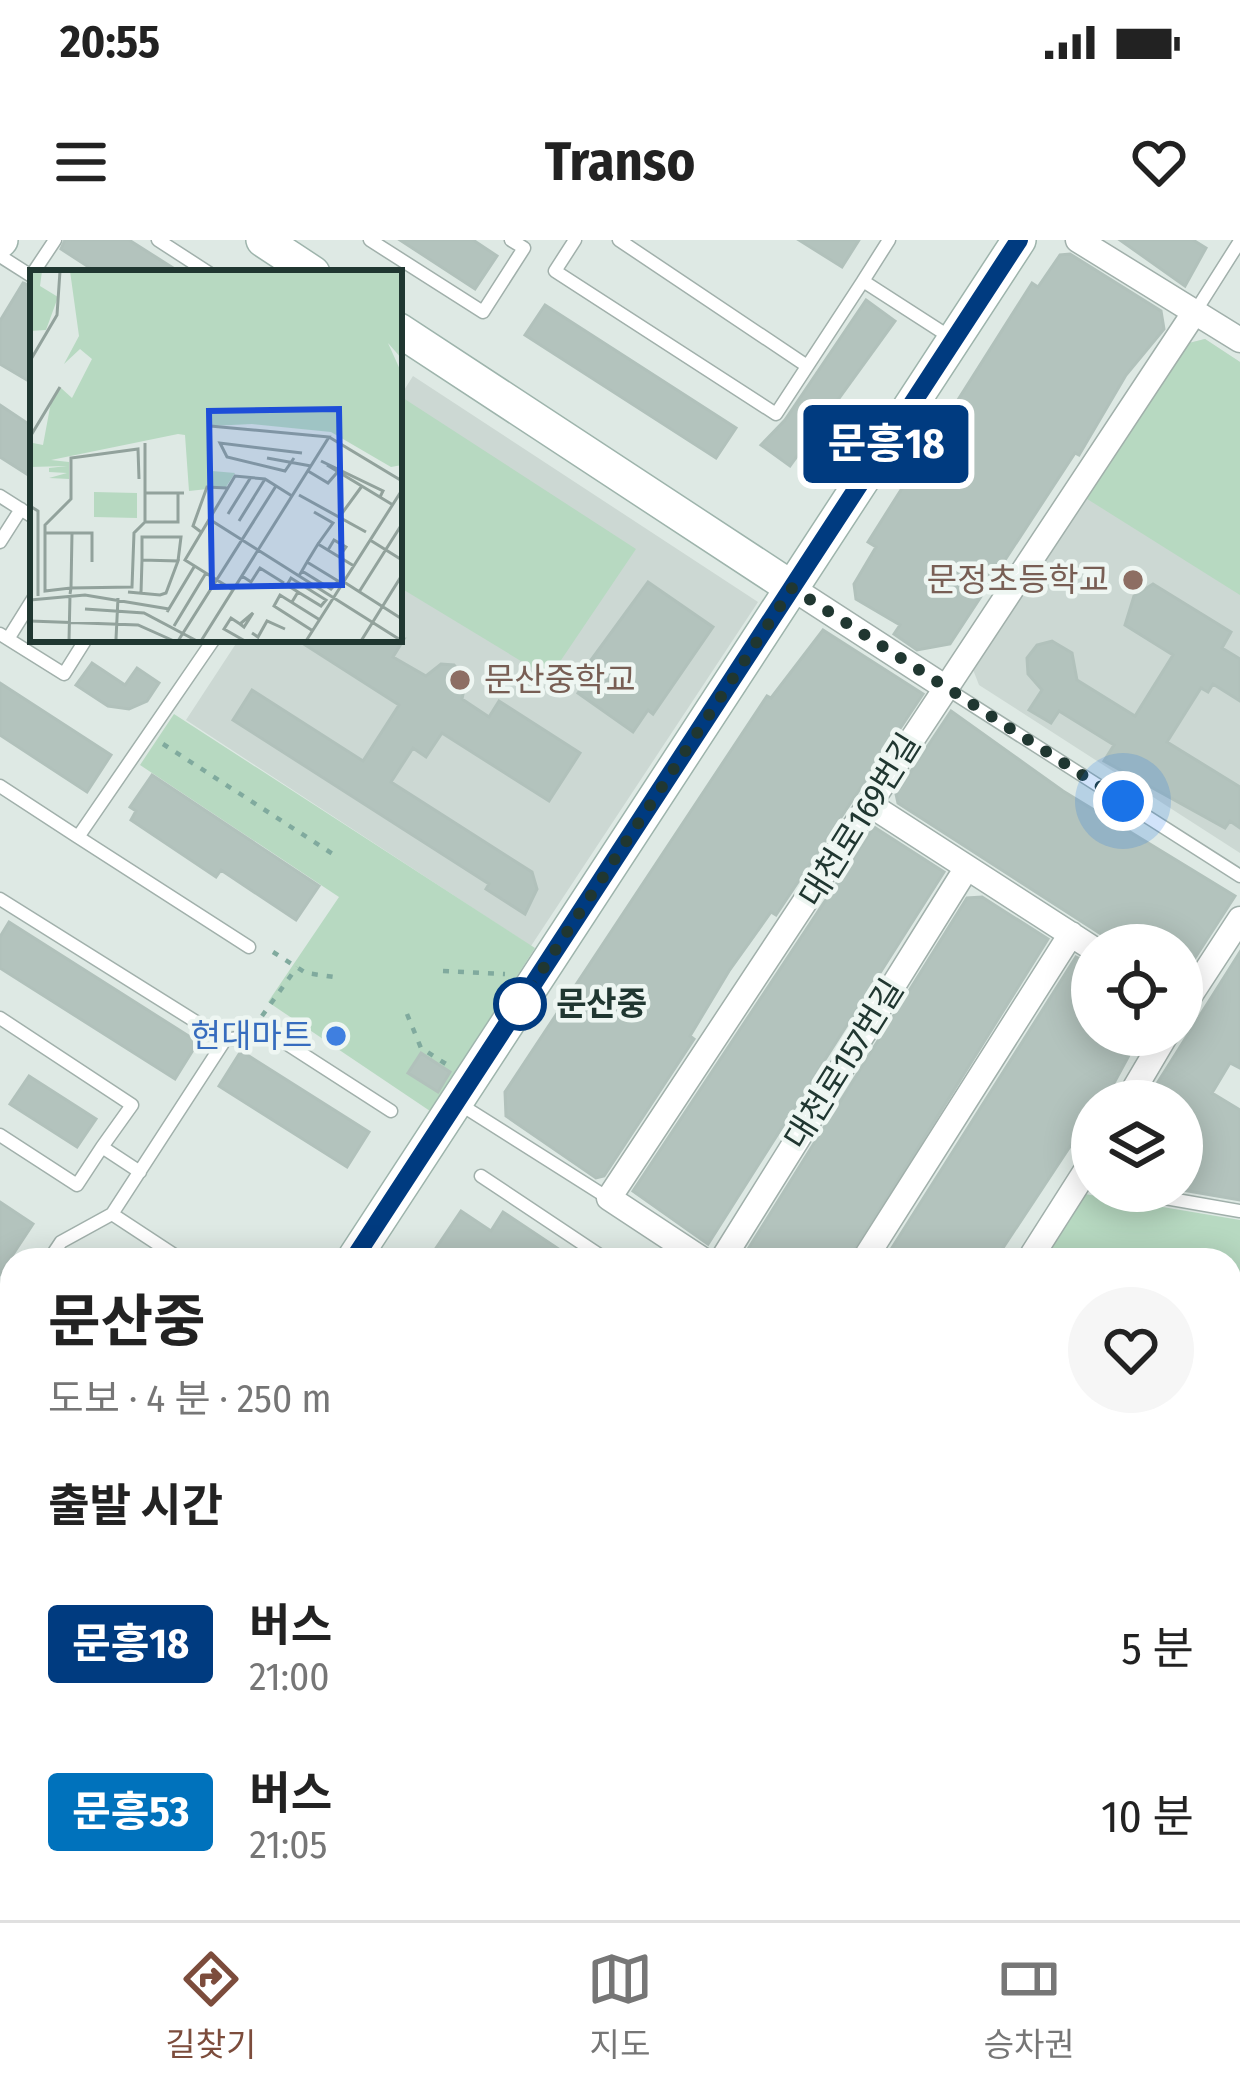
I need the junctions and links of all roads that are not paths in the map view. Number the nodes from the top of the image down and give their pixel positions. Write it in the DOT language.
graph roads {
  1 [pos="55,240"];
  2 [pos="158,240"];
  3 [pos="263,240"];
  4 [pos="370,240"];
  5 [pos="511,240"];
  6 [pos="575,240"];
  7 [pos="619,240"];
  8 [pos="890,240"];
  9 [pos="1019,240"];
  10 [pos="1078,240"];
  11 [pos="1240,241"];
  12 [pos="0,256"];
  13 [pos="36,270"];
  14 [pos="204,270"];
  15 [pos="308,270"];
  16 [pos="30,273"];
  17 [pos="863,281"];
  18 [pos="1194,313"];
  19 [pos="954,339"];
  20 [pos="403,340"];
  21 [pos="1240,340"];
  22 [pos="807,366"];
  23 [pos="0,496"];
  24 [pos="27,513"];
  25 [pos="0,542"];
  26 [pos="792,588"];
  27 [pos="30,603"];
  28 [pos="4,636"];
  29 [pos="84,642"];
  30 [pos="212,642"];
  31 [pos="943,686"];
  32 [pos="0,786"];
  33 [pos="872,806"];
  34 [pos="78,837"];
  35 [pos="966,869"];
  36 [pos="1240,877"];
  37 [pos="1,901"];
  38 [pos="1240,919"];
  39 [pos="1071,935"];
  40 [pos="249,946"];
  41 [pos="1071,956"];
  42 [pos="1203,974"];
  43 [pos="0,1018"];
  44 [pos="225,1040"];
  45 [pos="463,1091"];
  46 [pos="391,1111"];
  47 [pos="0,1135"];
  48 [pos="102,1147"];
  49 [pos="140,1172"];
  50 [pos="481,1176"];
  51 [pos="610,1198"];
  52 [pos="1071,1200"];
  53 [pos="1203,1205"];
  54 [pos="1240,1211"];
  55 [pos="112,1214"];
  56 [pos="58,1248"];
  57 [pos="164,1248"];
  58 [pos="361,1248"];
  59 [pos="590,1248"];
  60 [pos="685,1248"];
  61 [pos="729,1248"];
  62 [pos="872,1248"];
  63 [pos="1037,1248"];
  1 -- 13 [label="lane"];
  2 -- 14 [label="lane"];
  3 -- 15 [label="street"];
  4 -- 5 [label="lane"];
  6 -- 22 [label="lane"];
  7 -- 22 [label="lane"];
  8 -- 17 [label="lane"];
  9 -- 19 [label="street"];
  10 -- 18 [label="street"];
  11 -- 18 [label="lane"];
  12 -- 16 [label="lane"];
  17 -- 19 [label="lane"];
  17 -- 22 [label="lane"];
  18 -- 21 [label="street"];
  18 -- 31 [label="street, 대천로169번길"];
  19 -- 26 [label="street"];
  20 -- 26 [label="street"];
  23 -- 24 [label="lane"];
  24 -- 25 [label="lane"];
  26 -- 31 [label="street"];
  26 -- 45 [label="street"];
  27 -- 28 [label="lane"];
  28 -- 29 [label="lane"];
  30 -- 34 [label="lane"];
  31 -- 33 [label="street, 대천로169번길"];
  31 -- 36 [label="lane"];
  32 -- 34 [label="lane"];
  33 -- 35 [label="street"];
  33 -- 51 [label="street, 대천로169번길"];
  34 -- 40 [label="lane"];
  35 -- 39 [label="street"];
  35 -- 61 [label="street, 대천로157번길"];
  37 -- 44 [label="lane"];
  38 -- 42 [label="street"];
  41 -- 62 [label="street"];
  43 -- 48 [label="lane"];
  44 -- 46 [label="lane"];
  44 -- 49 [label="lane"];
  45 -- 51 [label="lane"];
  45 -- 58 [label="street"];
  47 -- 48 [label="lane"];
  48 -- 49 [label="lane"];
  49 -- 55 [label="lane"];
  50 -- 59 [label="lane"];
  51 -- 60 [label="street"];
  52 -- 63 [label="street"];
  53 -- 54 [label="lane"];
  55 -- 56 [label="lane"];
  55 -- 57 [label="lane"];
}
